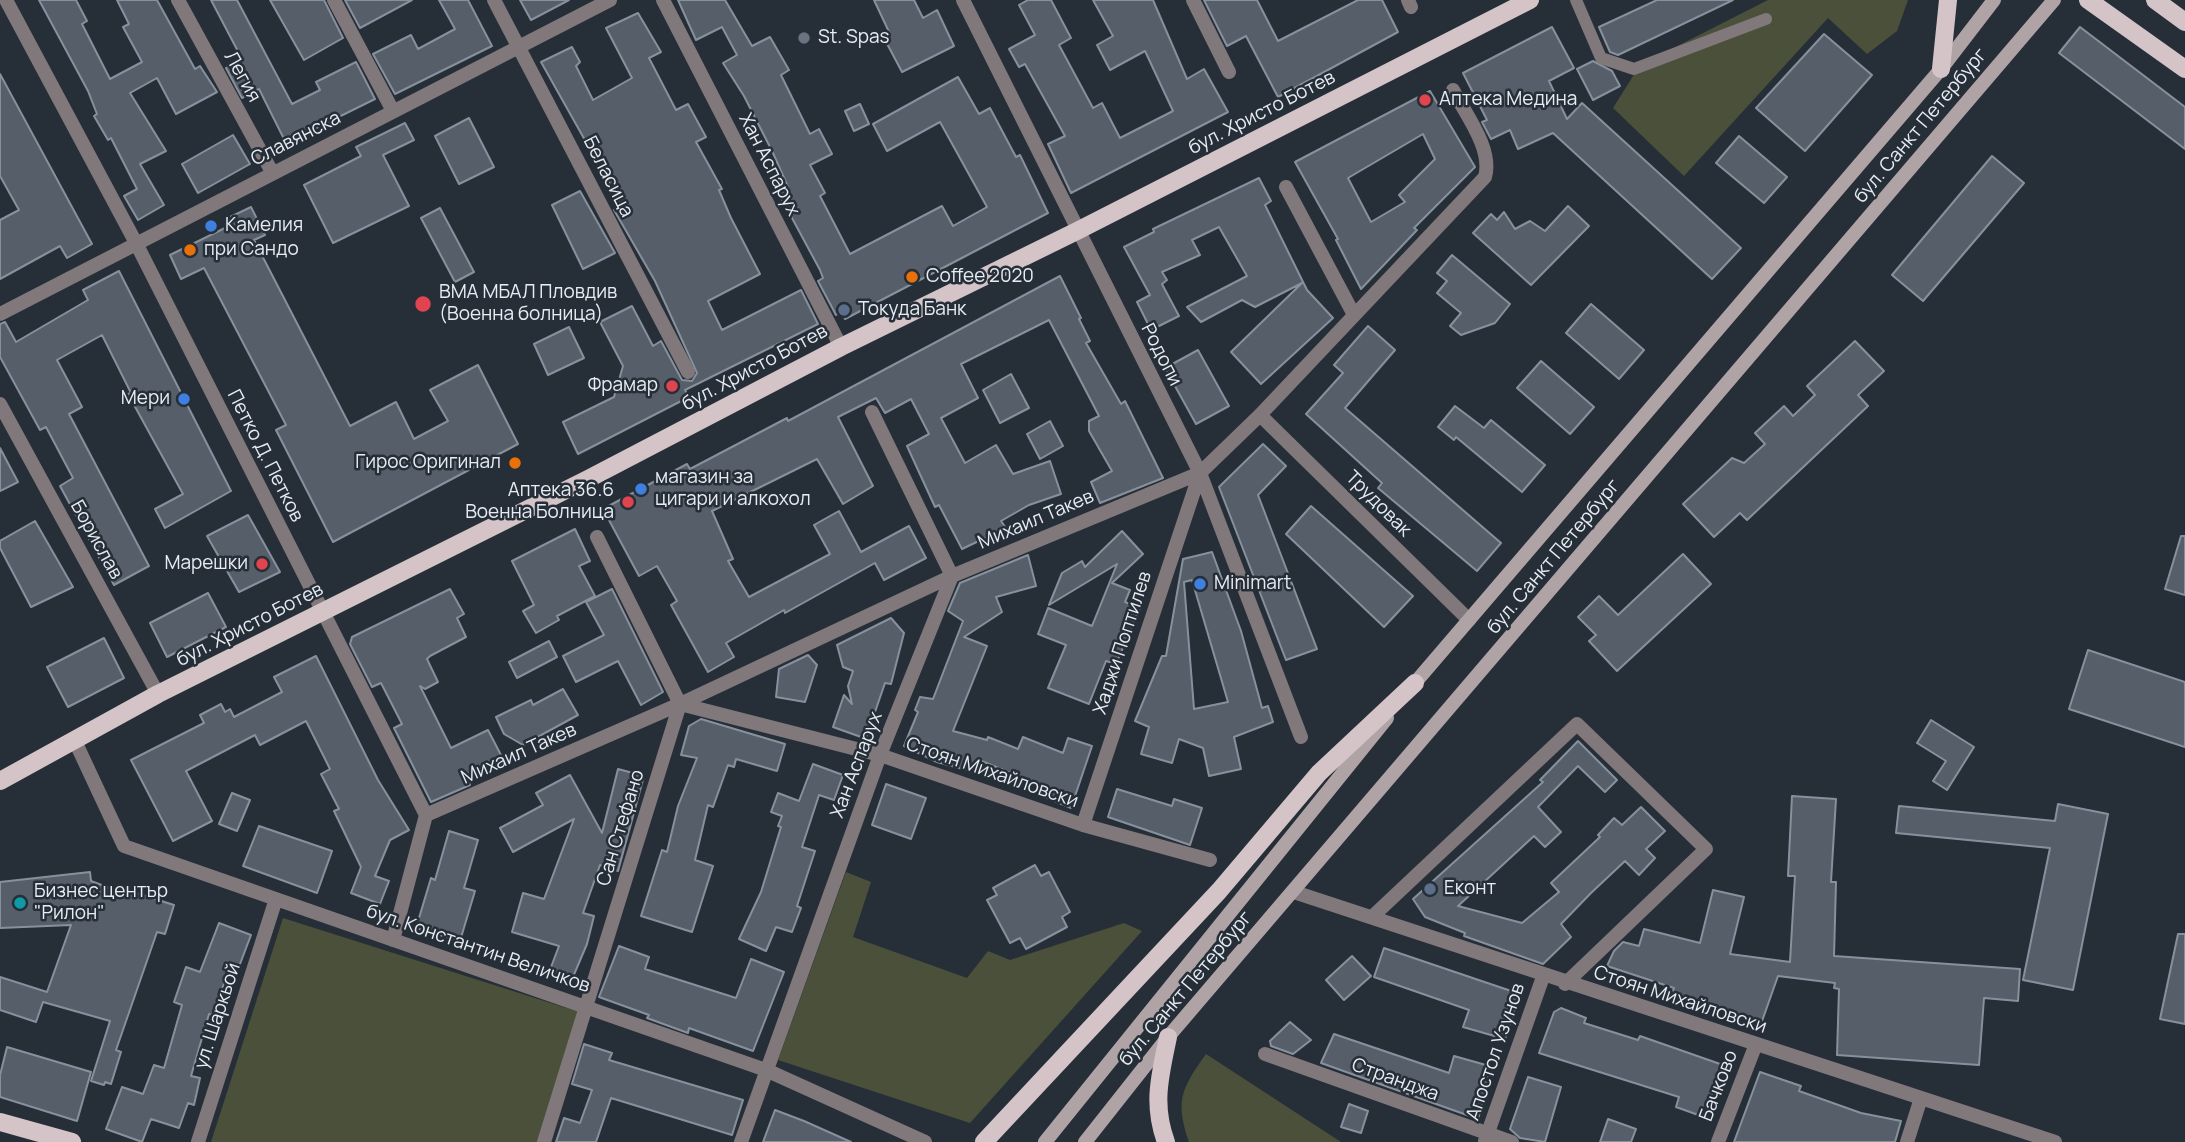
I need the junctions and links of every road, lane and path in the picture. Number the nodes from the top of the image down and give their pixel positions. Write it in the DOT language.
graph roads {
  1 [pos="6,0"];
  2 [pos="178,0"];
  3 [pos="334,0"];
  4 [pos="494,0"];
  5 [pos="610,0"];
  6 [pos="663,0"];
  7 [pos="963,0"];
  8 [pos="1193,0"];
  9 [pos="1530,0"];
  10 [pos="1576,0"];
  11 [pos="1948,0"];
  12 [pos="1994,0"];
  13 [pos="2054,0"];
  14 [pos="2088,0"];
  15 [pos="2155,0"];
  16 [pos="1766,19"];
  17 [pos="2185,22"];
  18 [pos="519,46"];
  19 [pos="1941,69"];
  20 [pos="2185,69"];
  21 [pos="1229,72"];
  22 [pos="1453,90"];
  23 [pos="393,111"];
  24 [pos="272,172"];
  25 [pos="1286,187"];
  26 [pos="1077,231"];
  27 [pos="136,243"];
  28 [pos="1353,313"];
  29 [pos="0,314"];
  30 [pos="841,347"];
  31 [pos="688,372"];
  32 [pos="0,404"];
  33 [pos="872,412"];
  34 [pos="1260,415"];
  35 [pos="1200,473"];
  36 [pos="597,537"];
  37 [pos="952,576"];
  38 [pos="321,612"];
  39 [pos="1469,620"];
  40 [pos="1415,683"];
  41 [pos="158,694"];
  42 [pos="680,704"];
  43 [pos="1301,737"];
  44 [pos="75,739"];
  45 [pos="880,755"];
  46 [pos="1,780"];
  47 [pos="426,815"];
  48 [pos="1083,825"];
  49 [pos="1210,860"];
  50 [pos="1294,892"];
  51 [pos="275,902"];
  52 [pos="1372,918"];
  53 [pos="393,940"];
  54 [pos="1544,974"];
  55 [pos="1565,984"];
  56 [pos="585,1006"];
  57 [pos="1168,1037"];
  58 [pos="1756,1044"];
  59 [pos="1265,1054"];
  60 [pos="766,1070"];
  61 [pos="1921,1098"];
  62 [pos="0,1122"];
  63 [pos="1486,1138"];
  64 [pos="72,1142"];
  65 [pos="198,1142"];
  66 [pos="544,1142"];
  67 [pos="741,1142"];
  68 [pos="925,1142"];
  69 [pos="984,1142"];
  70 [pos="1045,1142"];
  71 [pos="1085,1142"];
  72 [pos="1166,1142"];
  73 [pos="1512,1142"];
  74 [pos="1718,1142"];
  75 [pos="1907,1142"];
  76 [pos="2055,1142"];
  1 -- 27 [label="street, Петко Д. Петков"];
  2 -- 24 [label="street, Легия"];
  3 -- 23 [label="street"];
  4 -- 18 [label="street, Беласица"];
  5 -- 18 [label="street, Славянска"];
  6 -- 30 [label="street, Хан Аспарух"];
  7 -- 26 [label="street, Родопи"];
  8 -- 21 [label="street"];
  9 -- 26 [label="main road, бул. Христо Ботев"];
  10 -- 16 [label="lane"];
  11 -- 19 [label="main road"];
  12 -- 19 [label="main road, бул. Санкт Петербург"];
  13 -- 50 [label="main road, бул. Санкт Петербург"];
  14 -- 20 [label="main road"];
  15 -- 17 [label="main road"];
  18 -- 23 [label="street, Славянска"];
  18 -- 31 [label="street, Беласица"];
  19 -- 39 [label="main road, бул. Санкт Петербург"];
  22 -- 28 [label="street, Михаил Такев"];
  23 -- 24 [label="street, Славянска"];
  24 -- 27 [label="street, Славянска"];
  25 -- 28 [label="street"];
  26 -- 30 [label="main road, бул. Христо Ботев"];
  26 -- 35 [label="street, Родопи"];
  27 -- 29 [label="street, Славянска"];
  27 -- 38 [label="street, Петко Д. Петков"];
  28 -- 34 [label="street, Михаил Такев"];
  30 -- 38 [label="main road, бул. Христо Ботев"];
  32 -- 41 [label="street, Борислав"];
  33 -- 37 [label="street"];
  34 -- 35 [label="street, Михаил Такев"];
  34 -- 39 [label="street, Трудовак"];
  35 -- 37 [label="street, Михаил Такев"];
  35 -- 43 [label="street, Родопи"];
  35 -- 48 [label="street, Хаджи Поптилев"];
  36 -- 42 [label="street"];
  37 -- 42 [label="street, Михаил Такев"];
  37 -- 45 [label="street, Хан Аспарух"];
  38 -- 41 [label="main road, бул. Христо Ботев"];
  38 -- 47 [label="street, Петко Д. Петков"];
  39 -- 40 [label="main road, бул. Санкт Петербург"];
  40 -- 69 [label="main road"];
  40 -- 70 [label="main road, бул. Санкт Петербург"];
  41 -- 44 [label="main road, бул. Христо Ботев"];
  42 -- 45 [label="street, Стоян Михайловски"];
  42 -- 47 [label="street, Михаил Такев"];
  42 -- 56 [label="street, Сан Стефано"];
  44 -- 46 [label="main road, бул. Христо Ботев"];
  44 -- 51 [label="street, бул. Константин Величков"];
  45 -- 48 [label="street, Стоян Михайловски"];
  45 -- 60 [label="street, Хан Аспарух"];
  47 -- 53 [label="street"];
  48 -- 49 [label="street, Стоян Михайловски"];
  50 -- 52 [label="street, Стоян Михайловски"];
  50 -- 57 [label="main road, бул. Санкт Петербург"];
  51 -- 53 [label="street, бул. Константин Величков"];
  51 -- 65 [label="street, ул. Шаркьой"];
  52 -- 54 [label="street, Стоян Михайловски"];
  52 -- 55 [label="street"];
  53 -- 56 [label="street, бул. Константин Величков"];
  54 -- 55 [label="street, Стоян Михайловски"];
  54 -- 63 [label="street, Апостол Узунов"];
  55 -- 58 [label="street, Стоян Михайловски"];
  56 -- 60 [label="street, бул. Константин Величков"];
  56 -- 66 [label="street, Сан Стефано"];
  57 -- 71 [label="main road, бул. Санкт Петербург"];
  57 -- 72 [label="main road"];
  58 -- 61 [label="street, Стоян Михайловски"];
  58 -- 74 [label="street, Бачково"];
  59 -- 63 [label="street, Странджа"];
  60 -- 67 [label="street, Хан Аспарух"];
  60 -- 68 [label="street, бул. Константин Величков"];
  61 -- 75 [label="street"];
  61 -- 76 [label="street, Стоян Михайловски"];
  62 -- 64 [label="main road"];
  63 -- 73 [label="street, Странджа"];
}
